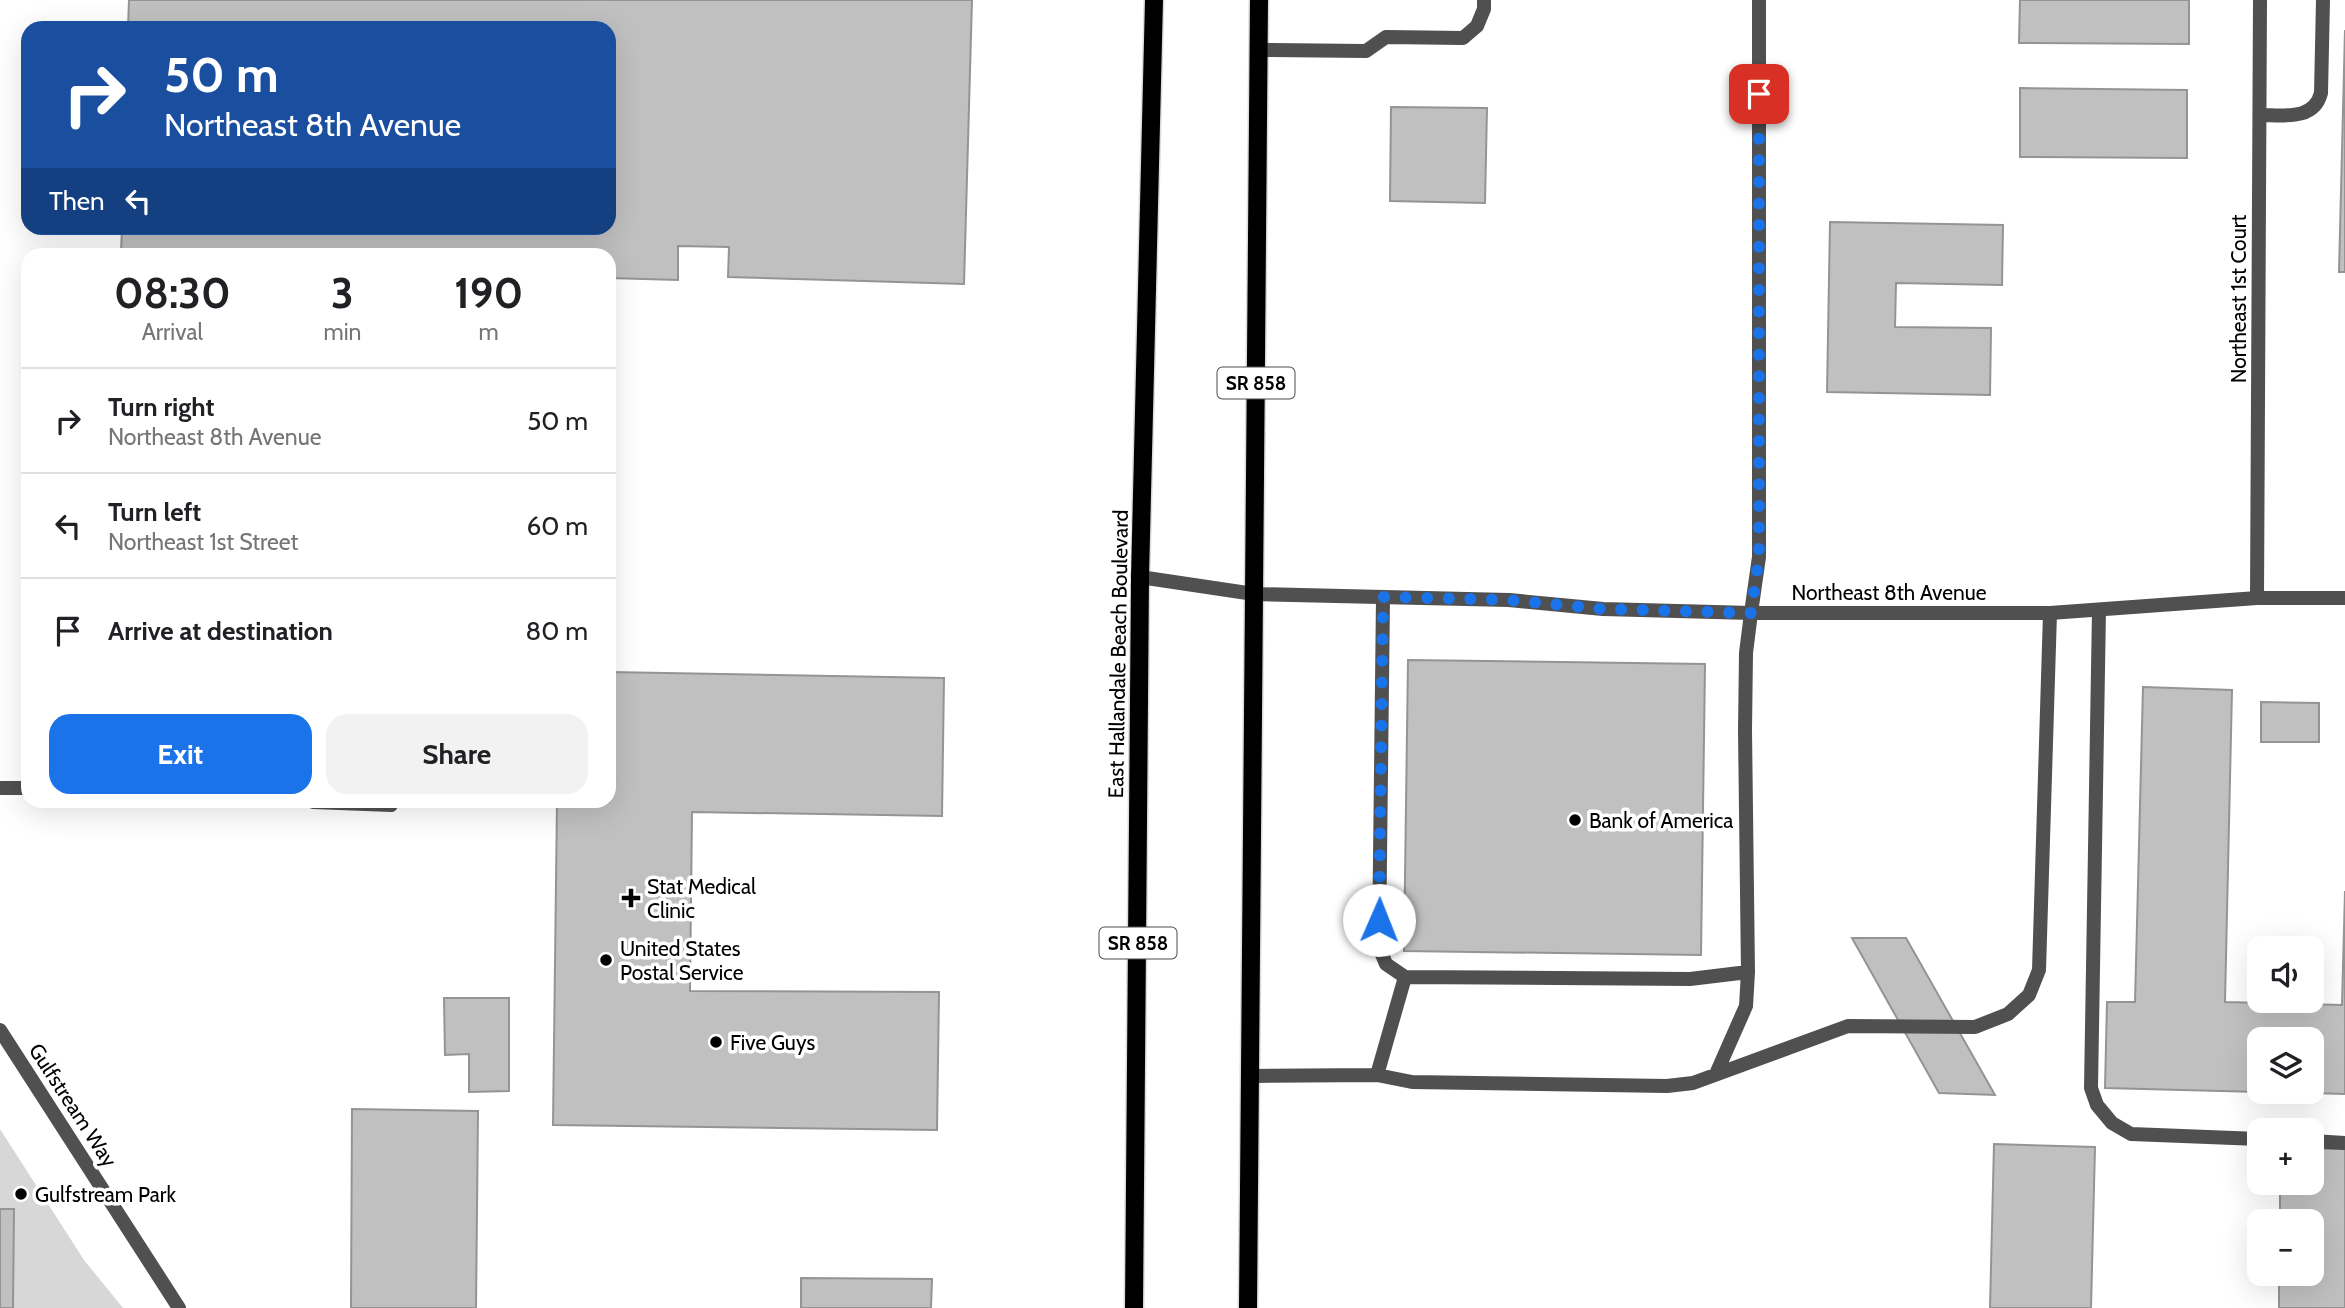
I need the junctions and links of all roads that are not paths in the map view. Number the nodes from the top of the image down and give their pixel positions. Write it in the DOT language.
graph roads {
  1 [pos="1154,0"];
  2 [pos="1259,0"];
  3 [pos="1484,0"];
  4 [pos="1759,0"];
  5 [pos="2260,0"];
  6 [pos="2323,0"];
  7 [pos="1259,50"];
  8 [pos="2260,115"];
  9 [pos="1140,577"];
  10 [pos="1254,594"];
  11 [pos="1383,597"];
  12 [pos="2257,598"];
  13 [pos="2345,598"];
  14 [pos="2099,610"];
  15 [pos="1751,613"];
  16 [pos="2050,613"];
  17 [pos="0,788"];
  18 [pos="21,788"];
  19 [pos="1748,972"];
  20 [pos="1405,977"];
  21 [pos="0,1030"];
  22 [pos="1716,1074"];
  23 [pos="1250,1076"];
  24 [pos="1377,1076"];
  25 [pos="2247,1138"];
  26 [pos="2324,1142"];
  27 [pos="2345,1143"];
  28 [pos="178,1308"];
  29 [pos="1135,1308"];
  30 [pos="1248,1308"];
  1 -- 9 [label="main road, East Hallandale Beach Boulevard / SR 858"];
  2 -- 7 [label="main road, SR 858"];
  3 -- 7 [label="street"];
  4 -- 15 [label="street"];
  5 -- 8 [label="street, Northeast 1st Court"];
  6 -- 8 [label="street"];
  7 -- 10 [label="main road, SR 858"];
  8 -- 12 [label="street, Northeast 1st Court"];
  9 -- 10 [label="street, Northeast 8th Avenue"];
  9 -- 29 [label="main road, East Hallandale Beach Boulevard / SR 858"];
  10 -- 11 [label="street, Northeast 8th Avenue"];
  10 -- 23 [label="main road, SR 858"];
  11 -- 15 [label="street, Northeast 8th Avenue"];
  11 -- 20 [label="street"];
  12 -- 13 [label="street, Northeast 8th Avenue"];
  12 -- 14 [label="street, Northeast 8th Avenue"];
  14 -- 16 [label="street, Northeast 8th Avenue"];
  14 -- 25 [label="street"];
  15 -- 16 [label="street, Northeast 8th Avenue"];
  15 -- 19 [label="street"];
  16 -- 22 [label="street"];
  17 -- 18 [label="street"];
  19 -- 20 [label="street"];
  19 -- 22 [label="street"];
  20 -- 24 [label="street"];
  21 -- 28 [label="street, Gulfstream Way"];
  22 -- 24 [label="street"];
  23 -- 24 [label="street"];
  23 -- 30 [label="main road, SR 858"];
  26 -- 27 [label="street"];
}
